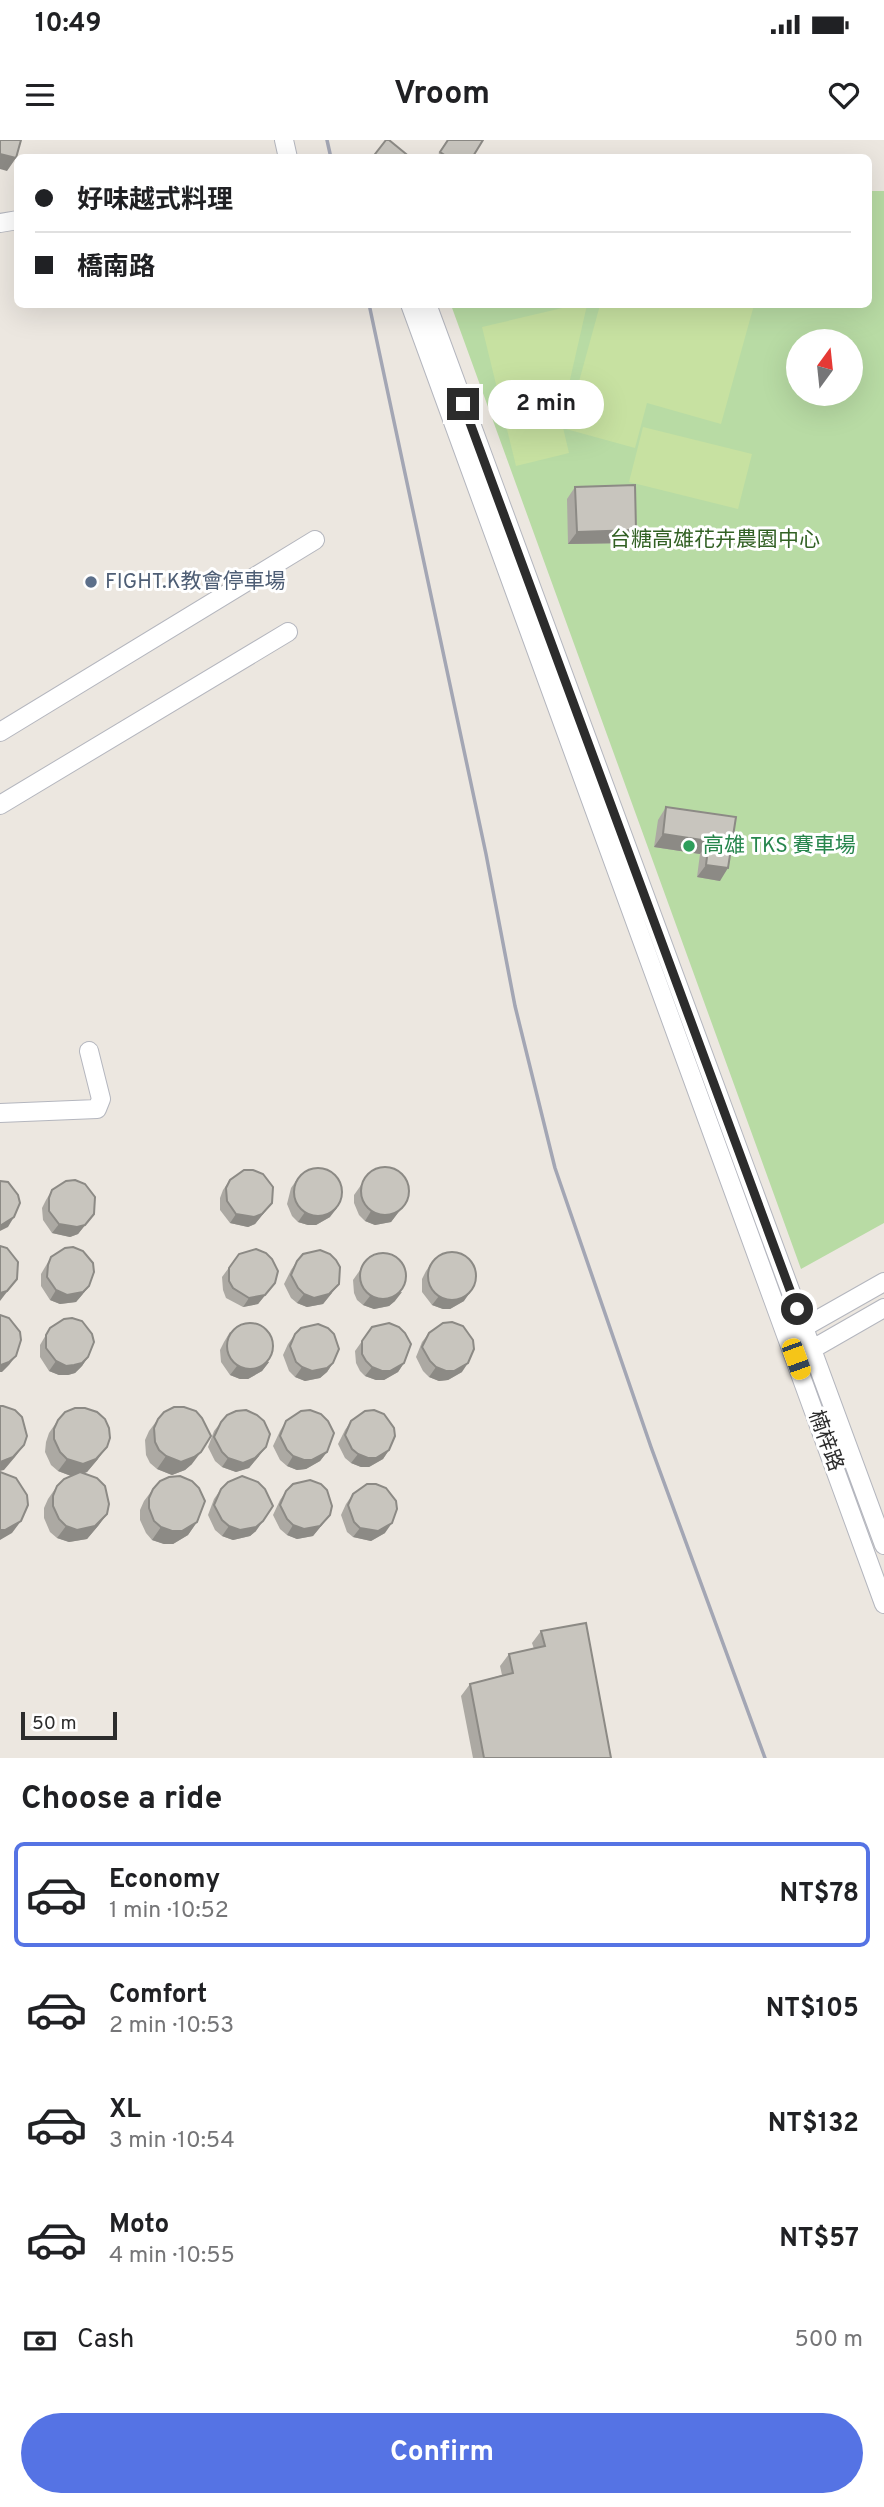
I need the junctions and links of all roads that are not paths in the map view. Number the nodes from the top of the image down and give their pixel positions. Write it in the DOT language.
graph roads {
  1 [pos="411,308"];
  2 [pos="428,308"];
  3 [pos="316,540"];
  4 [pos="288,632"];
  5 [pos="0,732"];
  6 [pos="0,805"];
  7 [pos="89,1051"];
  8 [pos="0,1113"];
  9 [pos="884,1282"];
  10 [pos="884,1308"];
  11 [pos="804,1327"];
  12 [pos="788,1337"];
  13 [pos="812,1349"];
  14 [pos="796,1359"];
  15 [pos="884,1545"];
  16 [pos="884,1604"];
  1 -- 12 [label="street, 楠梓路"];
  2 -- 11 [label="street, 楠梓路"];
  3 -- 5 [label="street"];
  4 -- 6 [label="street"];
  7 -- 8 [label="street"];
  9 -- 11 [label="street"];
  10 -- 13 [label="street"];
  11 -- 12 [label="street"];
  11 -- 13 [label="street, 楠梓路"];
  12 -- 14 [label="street, 楠梓路"];
  13 -- 14 [label="street"];
  13 -- 15 [label="street, 楠梓路"];
  14 -- 16 [label="street, 楠梓路"];
}
